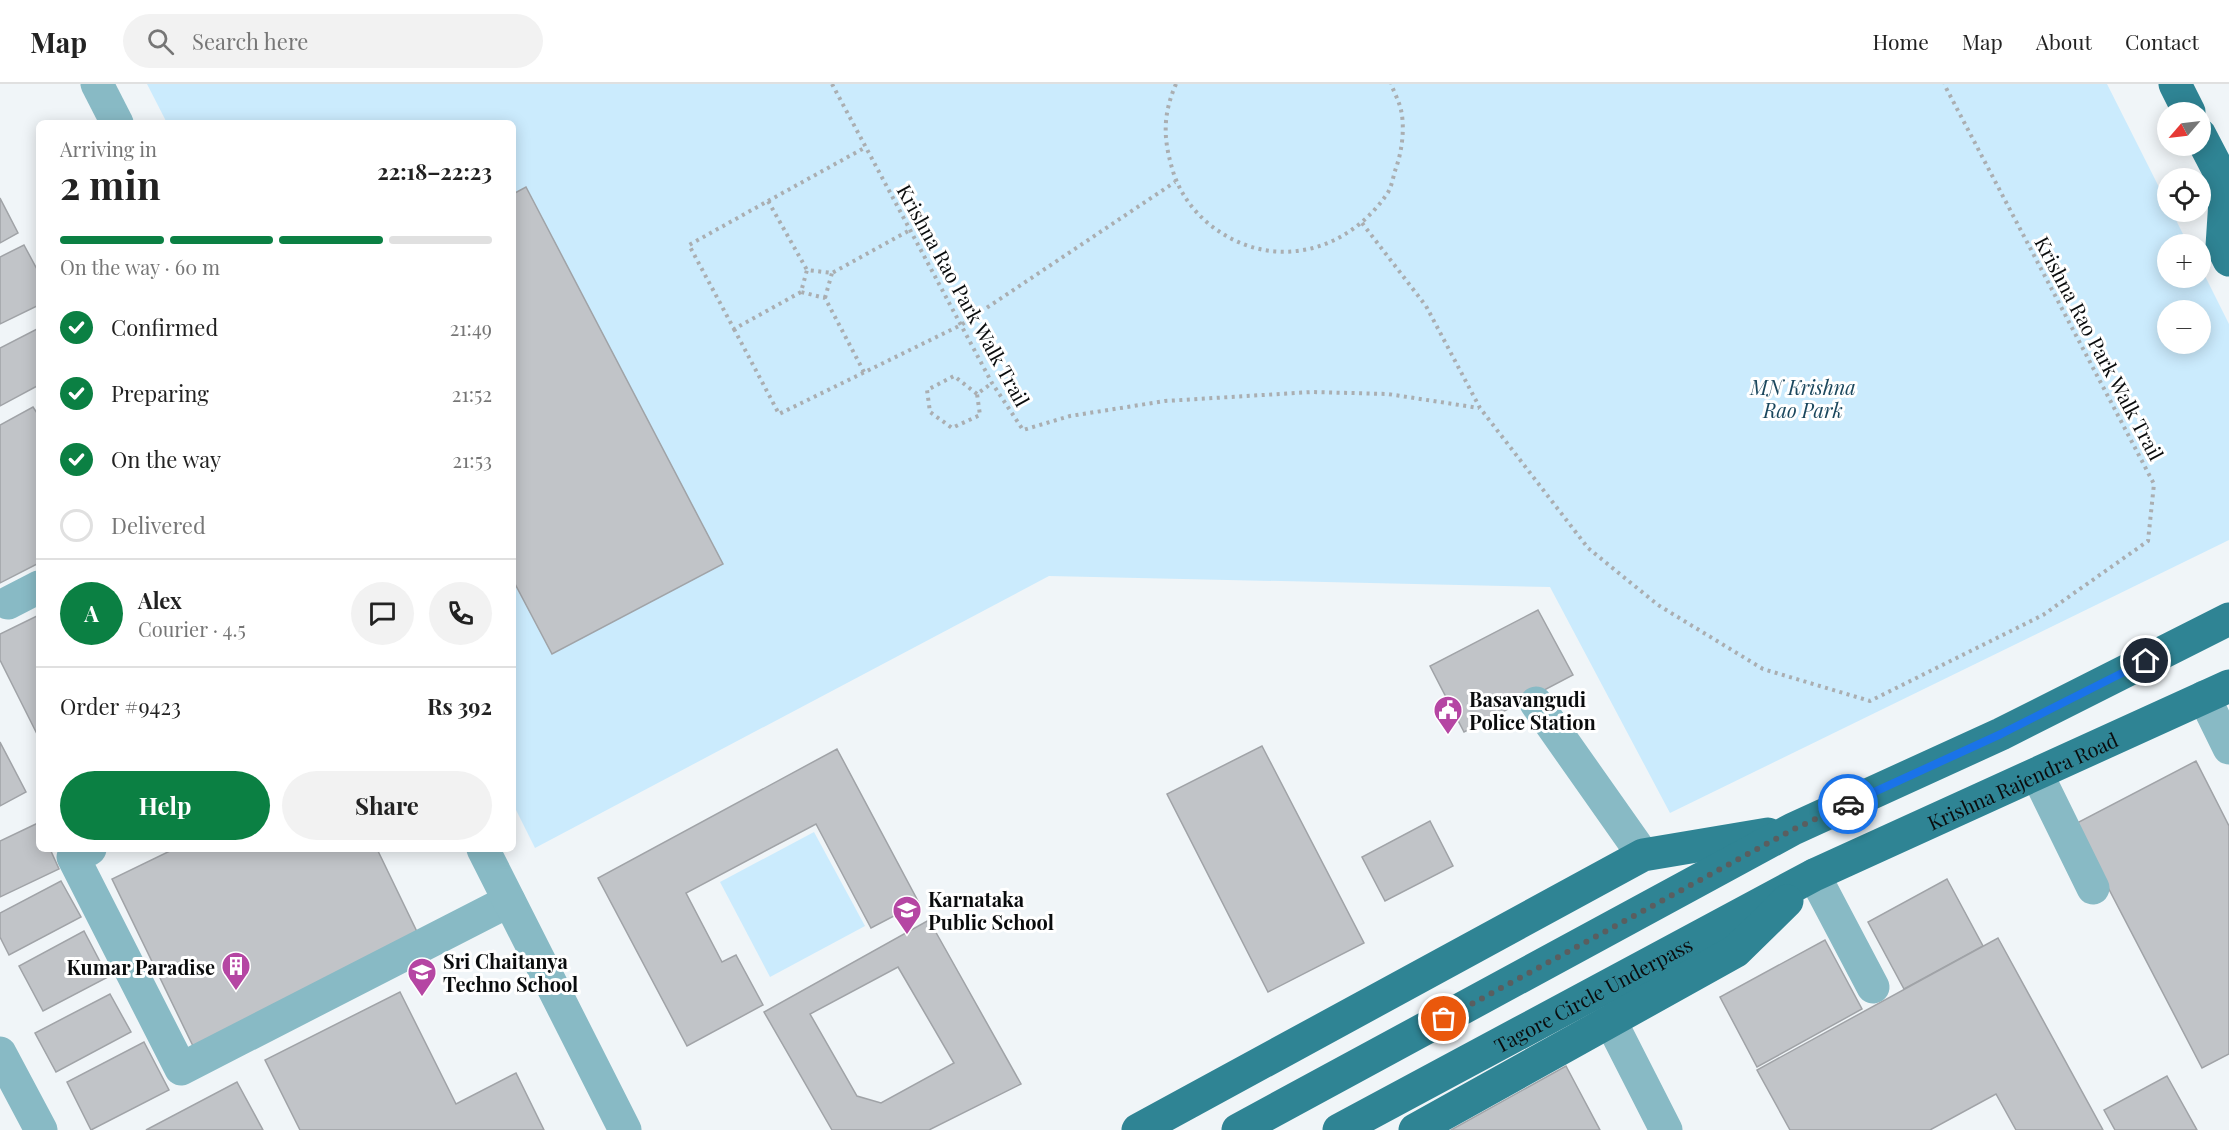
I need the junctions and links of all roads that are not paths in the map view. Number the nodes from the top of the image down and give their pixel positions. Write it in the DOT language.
graph roads {
  1 [pos="97,84"];
  2 [pos="2175,84"];
  3 [pos="2184,102"];
  4 [pos="115,120"];
  5 [pos="2211,155"];
  6 [pos="2228,186"];
  7 [pos="2229,260"];
  8 [pos="36,589"];
  9 [pos="8,603"];
  10 [pos="2229,619"];
  11 [pos="2216,691"];
  12 [pos="1536,703"];
  13 [pos="2229,748"];
  14 [pos="2037,774"];
  15 [pos="1794,829"];
  16 [pos="84,852"];
  17 [pos="484,852"];
  18 [pos="1643,855"];
  19 [pos="1814,875"];
  20 [pos="2093,888"];
  21 [pos="509,901"];
  22 [pos="1873,987"];
  23 [pos="1611,1022"];
  24 [pos="0,1053"];
  25 [pos="41,1130"];
  26 [pos="625,1130"];
  27 [pos="1138,1130"];
  28 [pos="1238,1130"];
  29 [pos="1339,1130"];
  30 [pos="1415,1130"];
  31 [pos="1666,1130"];
  1 -- 4 [label="street"];
  2 -- 3 [label="main road"];
  5 -- 6 [label="main road"];
  6 -- 7 [label="main road"];
  8 -- 9 [label="street"];
  10 -- 15 [label="main road"];
  11 -- 13 [label="street"];
  11 -- 14 [label="main road, Krishna Rajendra Road"];
  12 -- 18 [label="street"];
  14 -- 19 [label="main road, Krishna Rajendra Road"];
  14 -- 20 [label="street"];
  15 -- 18 [label="main road"];
  15 -- 28 [label="main road"];
  16 -- 21 [label="street"];
  17 -- 21 [label="street"];
  18 -- 27 [label="main road"];
  19 -- 22 [label="street"];
  19 -- 23 [label="main road"];
  19 -- 29 [label="main road, Tagore Circle Underpass"];
  21 -- 26 [label="street"];
  23 -- 30 [label="main road"];
  23 -- 31 [label="street"];
  24 -- 25 [label="street"];
}
